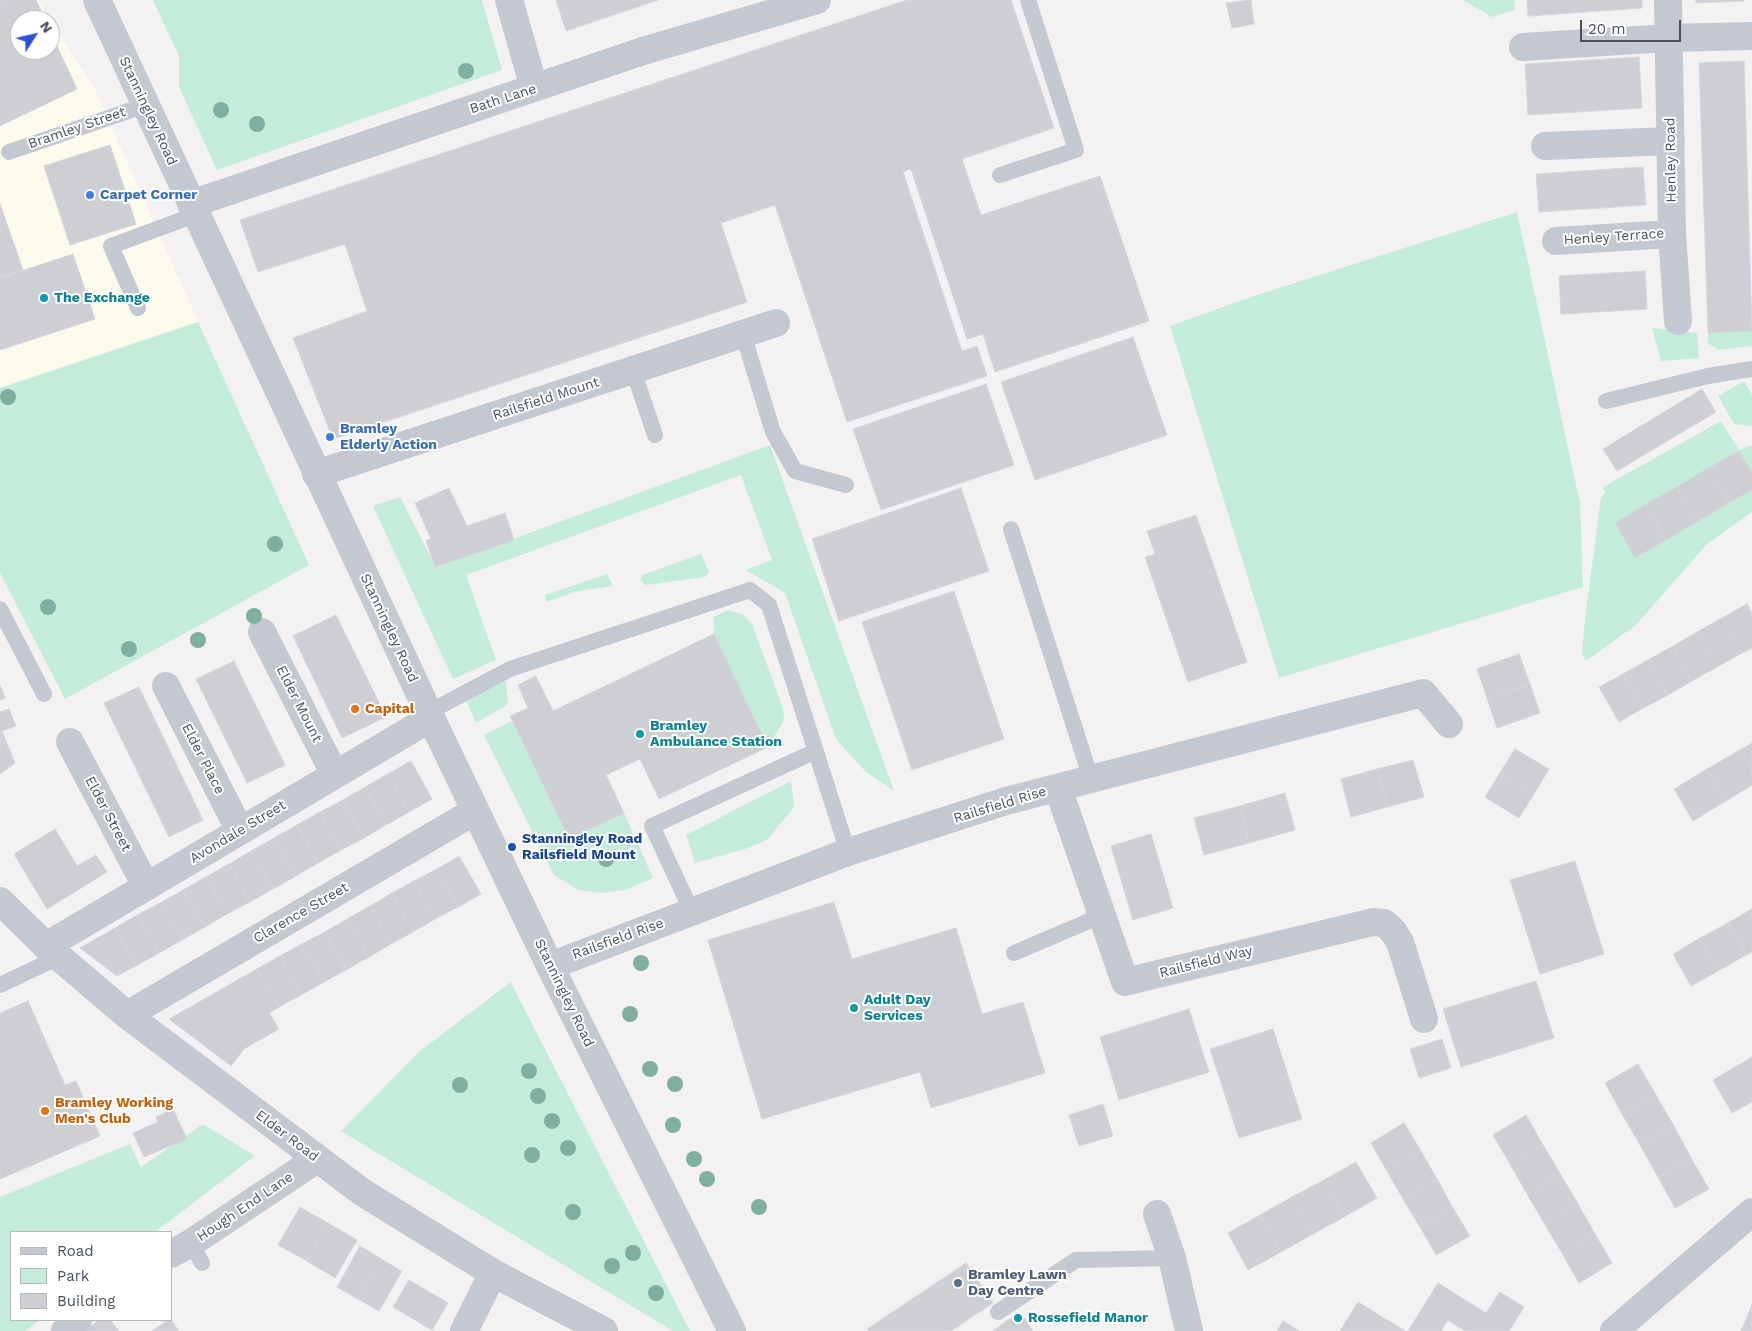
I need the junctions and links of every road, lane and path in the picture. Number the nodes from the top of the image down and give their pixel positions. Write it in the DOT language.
graph roads {
  1 [pos="97,0"];
  2 [pos="509,0"];
  3 [pos="817,0"];
  4 [pos="1028,0"];
  5 [pos="1668,0"];
  6 [pos="1752,36"];
  7 [pos="1669,38"];
  8 [pos="1524,47"];
  9 [pos="534,88"];
  10 [pos="146,105"];
  11 [pos="1671,141"];
  12 [pos="1545,146"];
  13 [pos="9,152"];
  14 [pos="1000,175"];
  15 [pos="193,209"];
  16 [pos="1672,234"];
  17 [pos="1556,241"];
  18 [pos="138,308"];
  19 [pos="1678,321"];
  20 [pos="776,323"];
  21 [pos="743,334"];
  22 [pos="1752,369"];
  23 [pos="633,370"];
  24 [pos="1606,401"];
  25 [pos="656,434"];
  26 [pos="316,474"];
  27 [pos="846,485"];
  28 [pos="1011,528"];
  29 [pos="0,609"];
  30 [pos="262,632"];
  31 [pos="166,686"];
  32 [pos="44,694"];
  33 [pos="430,715"];
  34 [pos="1449,724"];
  35 [pos="70,742"];
  36 [pos="816,751"];
  37 [pos="335,775"];
  38 [pos="1091,779"];
  39 [pos="1058,788"];
  40 [pos="476,811"];
  41 [pos="240,831"];
  42 [pos="848,852"];
  43 [pos="146,886"];
  44 [pos="0,901"];
  45 [pos="692,912"];
  46 [pos="1103,915"];
  47 [pos="52,951"];
  48 [pos="1014,953"];
  49 [pos="550,966"];
  50 [pos="0,985"];
  51 [pos="127,1015"];
  52 [pos="1424,1018"];
  53 [pos="317,1159"];
  54 [pos="1752,1212"];
  55 [pos="1157,1214"];
  56 [pos="188,1253"];
  57 [pos="1172,1258"];
  58 [pos="493,1273"];
  59 [pos="998,1312"];
  60 [pos="77,1321"];
  61 [pos="64,1331"];
  62 [pos="464,1331"];
  63 [pos="604,1331"];
  64 [pos="732,1331"];
  65 [pos="1189,1331"];
  66 [pos="1614,1331"];
  1 -- 10 [label="street, Stanningley Road"];
  2 -- 9 [label="street"];
  3 -- 9 [label="street, Bath Lane"];
  4 -- 14 [label="lane"];
  5 -- 7 [label="street, Henley Road"];
  6 -- 7 [label="street"];
  7 -- 8 [label="street"];
  7 -- 11 [label="street, Henley Road"];
  9 -- 15 [label="street, Bath Lane"];
  10 -- 13 [label="lane, Bramley Street"];
  10 -- 15 [label="street, Stanningley Road"];
  11 -- 12 [label="street"];
  11 -- 16 [label="street, Henley Road"];
  15 -- 18 [label="lane"];
  15 -- 26 [label="street, Stanningley Road"];
  16 -- 17 [label="street, Henley Terrace"];
  16 -- 19 [label="street, Henley Road"];
  20 -- 21 [label="street, Railsfield Mount"];
  21 -- 23 [label="street, Railsfield Mount"];
  21 -- 27 [label="lane"];
  22 -- 24 [label="lane"];
  23 -- 25 [label="lane"];
  23 -- 26 [label="street, Railsfield Mount"];
  26 -- 33 [label="street, Stanningley Road"];
  28 -- 38 [label="lane"];
  29 -- 32 [label="lane"];
  30 -- 37 [label="street, Elder Mount"];
  31 -- 41 [label="street, Elder Place"];
  33 -- 36 [label="lane"];
  33 -- 37 [label="street, Avondale Street"];
  33 -- 40 [label="street, Stanningley Road"];
  34 -- 38 [label="street, Railsfield Rise"];
  35 -- 43 [label="street, Elder Street"];
  36 -- 42 [label="lane"];
  36 -- 45 [label="lane"];
  37 -- 41 [label="street, Avondale Street"];
  38 -- 39 [label="street, Railsfield Rise"];
  39 -- 42 [label="street, Railsfield Rise"];
  39 -- 46 [label="street, Railsfield Way"];
  40 -- 49 [label="street, Stanningley Road"];
  40 -- 51 [label="street, Clarence Street"];
  41 -- 43 [label="street, Avondale Street"];
  42 -- 45 [label="street, Railsfield Rise"];
  43 -- 47 [label="street, Avondale Street"];
  44 -- 47 [label="street, Elder Road"];
  45 -- 49 [label="street, Railsfield Rise"];
  46 -- 48 [label="lane"];
  46 -- 52 [label="street, Railsfield Way"];
  47 -- 50 [label="lane"];
  47 -- 51 [label="street, Elder Road"];
  49 -- 64 [label="street, Stanningley Road"];
  51 -- 53 [label="street, Elder Road"];
  53 -- 56 [label="street, Hough End Lane"];
  53 -- 58 [label="street, Elder Road"];
  54 -- 66 [label="street"];
  55 -- 57 [label="street"];
  57 -- 59 [label="lane"];
  57 -- 65 [label="street"];
  58 -- 62 [label="street"];
  58 -- 63 [label="street, Elder Road"];
  60 -- 61 [label="street"];
}
